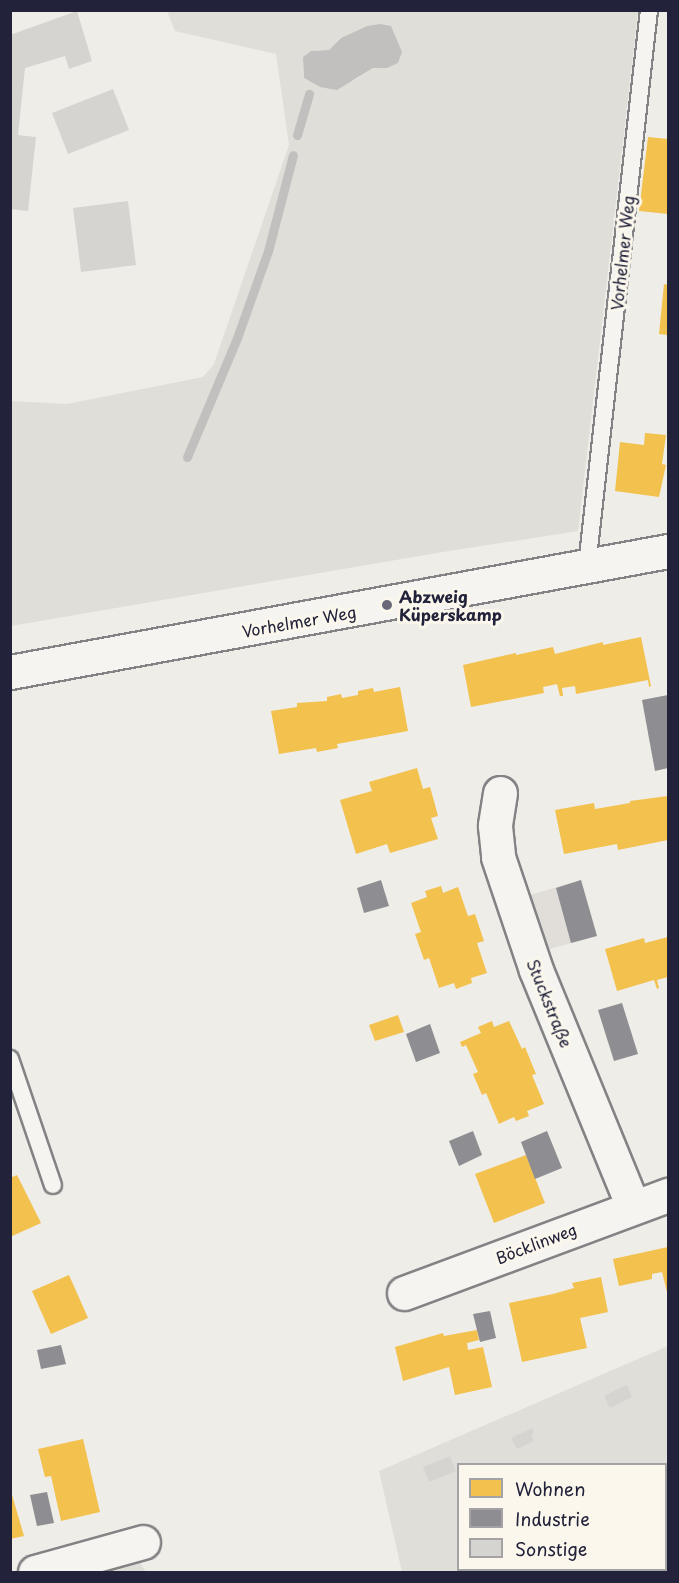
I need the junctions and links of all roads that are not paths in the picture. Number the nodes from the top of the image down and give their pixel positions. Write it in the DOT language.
graph roads {
  1 [pos="649,10"];
  2 [pos="669,551"];
  3 [pos="587,566"];
  4 [pos="10,672"];
  5 [pos="500,793"];
  6 [pos="10,1059"];
  7 [pos="53,1185"];
  8 [pos="669,1195"];
  9 [pos="633,1206"];
  10 [pos="404,1293"];
  11 [pos="143,1542"];
  12 [pos="35,1572"];
  1 -- 3 [label="lane, Vorhelmer Weg"];
  2 -- 3 [label="street, Vorhelmer Weg"];
  3 -- 4 [label="street, Vorhelmer Weg"];
  5 -- 9 [label="street, Stuckstraße"];
  6 -- 7 [label="lane"];
  8 -- 9 [label="street, Böcklinweg"];
  9 -- 10 [label="street, Böcklinweg"];
  11 -- 12 [label="street"];
}
